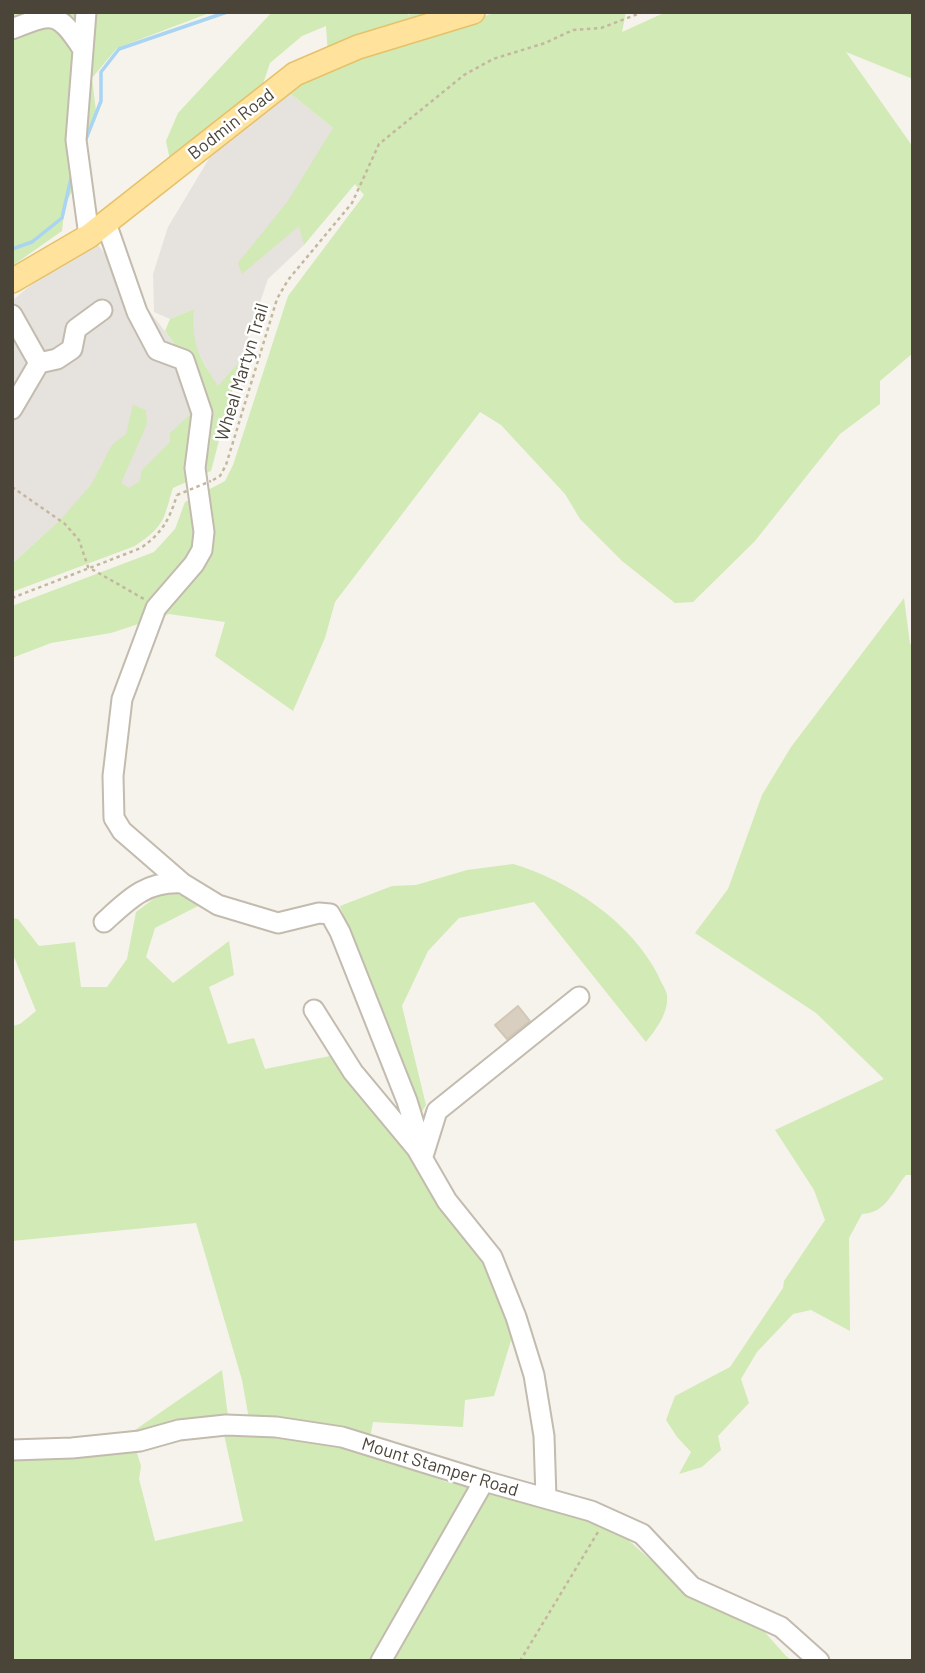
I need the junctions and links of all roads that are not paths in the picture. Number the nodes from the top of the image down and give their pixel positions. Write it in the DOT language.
graph roads {
  1 [pos="86,12"];
  2 [pos="473,12"];
  3 [pos="21,25"];
  4 [pos="12,38"];
  5 [pos="82,48"];
  6 [pos="97,230"];
  7 [pos="12,281"];
  8 [pos="102,310"];
  9 [pos="12,315"];
  10 [pos="39,363"];
  11 [pos="12,409"];
  12 [pos="182,883"];
  13 [pos="104,922"];
  14 [pos="579,997"];
  15 [pos="314,1010"];
  16 [pos="420,1154"];
  17 [pos="12,1450"];
  18 [pos="484,1481"];
  19 [pos="546,1498"];
  20 [pos="381,1661"];
  21 [pos="819,1661"];
  1 -- 5 [label="street"];
  2 -- 6 [label="main road, Bodmin Road"];
  3 -- 4 [label="street"];
  3 -- 5 [label="street"];
  5 -- 6 [label="street"];
  6 -- 7 [label="main road, Bodmin Road"];
  6 -- 12 [label="street"];
  8 -- 10 [label="street"];
  9 -- 10 [label="street"];
  10 -- 11 [label="street"];
  12 -- 13 [label="street"];
  12 -- 16 [label="street"];
  14 -- 16 [label="street"];
  15 -- 16 [label="street"];
  16 -- 19 [label="street"];
  17 -- 18 [label="street, Mount Stamper Road"];
  18 -- 19 [label="street, Mount Stamper Road"];
  18 -- 20 [label="street"];
  19 -- 21 [label="street, Mount Stamper Road"];
}
